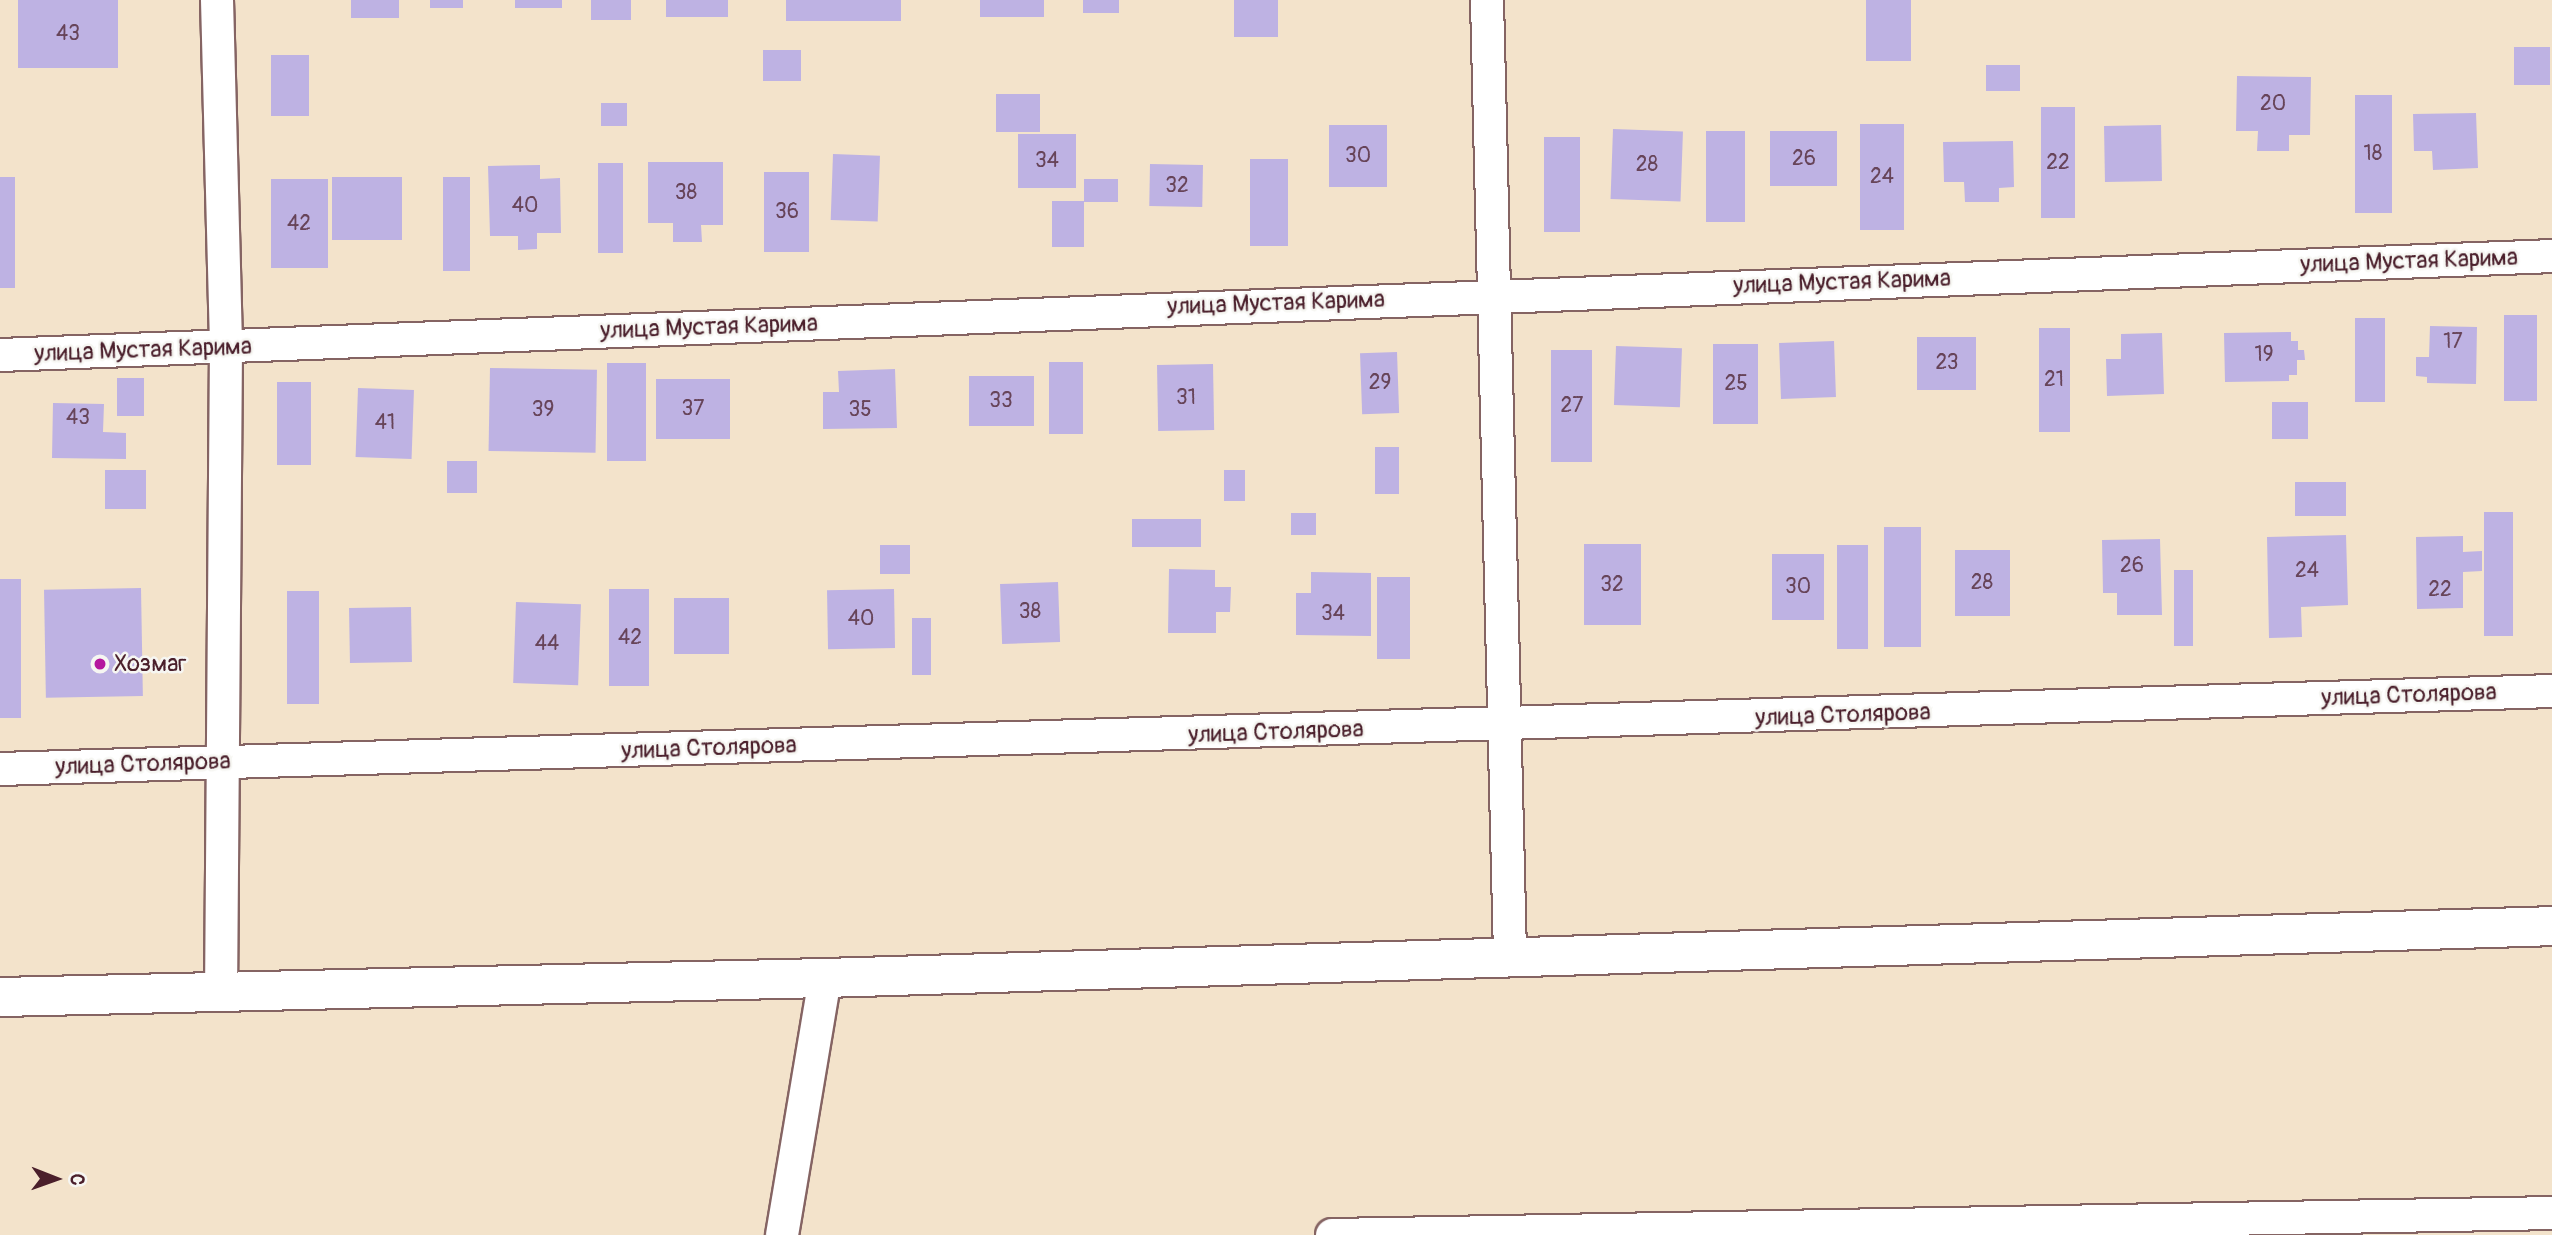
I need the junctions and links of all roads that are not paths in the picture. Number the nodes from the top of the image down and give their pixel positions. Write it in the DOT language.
graph roads {
  1 [pos="217,0"];
  2 [pos="1486,0"];
  3 [pos="2552,256"];
  4 [pos="1494,294"];
  5 [pos="226,347"];
  6 [pos="0,355"];
  7 [pos="2552,691"];
  8 [pos="1501,726"];
  9 [pos="222,761"];
  10 [pos="0,769"];
  11 [pos="2552,926"];
  12 [pos="1510,958"];
  13 [pos="825,978"];
  14 [pos="221,992"];
  15 [pos="0,997"];
  16 [pos="2552,1213"];
  17 [pos="782,1235"];
  18 [pos="1332,1235"];
  1 -- 5 [label="street"];
  2 -- 4 [label="street"];
  3 -- 4 [label="street, улица Мустая Карима"];
  4 -- 5 [label="street, улица Мустая Карима"];
  4 -- 8 [label="street"];
  5 -- 6 [label="street, улица Мустая Карима"];
  5 -- 9 [label="street"];
  7 -- 8 [label="street, улица Столярова"];
  8 -- 9 [label="street, улица Столярова"];
  8 -- 12 [label="street"];
  9 -- 10 [label="street, улица Столярова"];
  9 -- 14 [label="street"];
  11 -- 12 [label="main road"];
  12 -- 13 [label="main road"];
  13 -- 14 [label="main road"];
  13 -- 17 [label="street"];
  14 -- 15 [label="main road"];
  16 -- 18 [label="street"];
}
